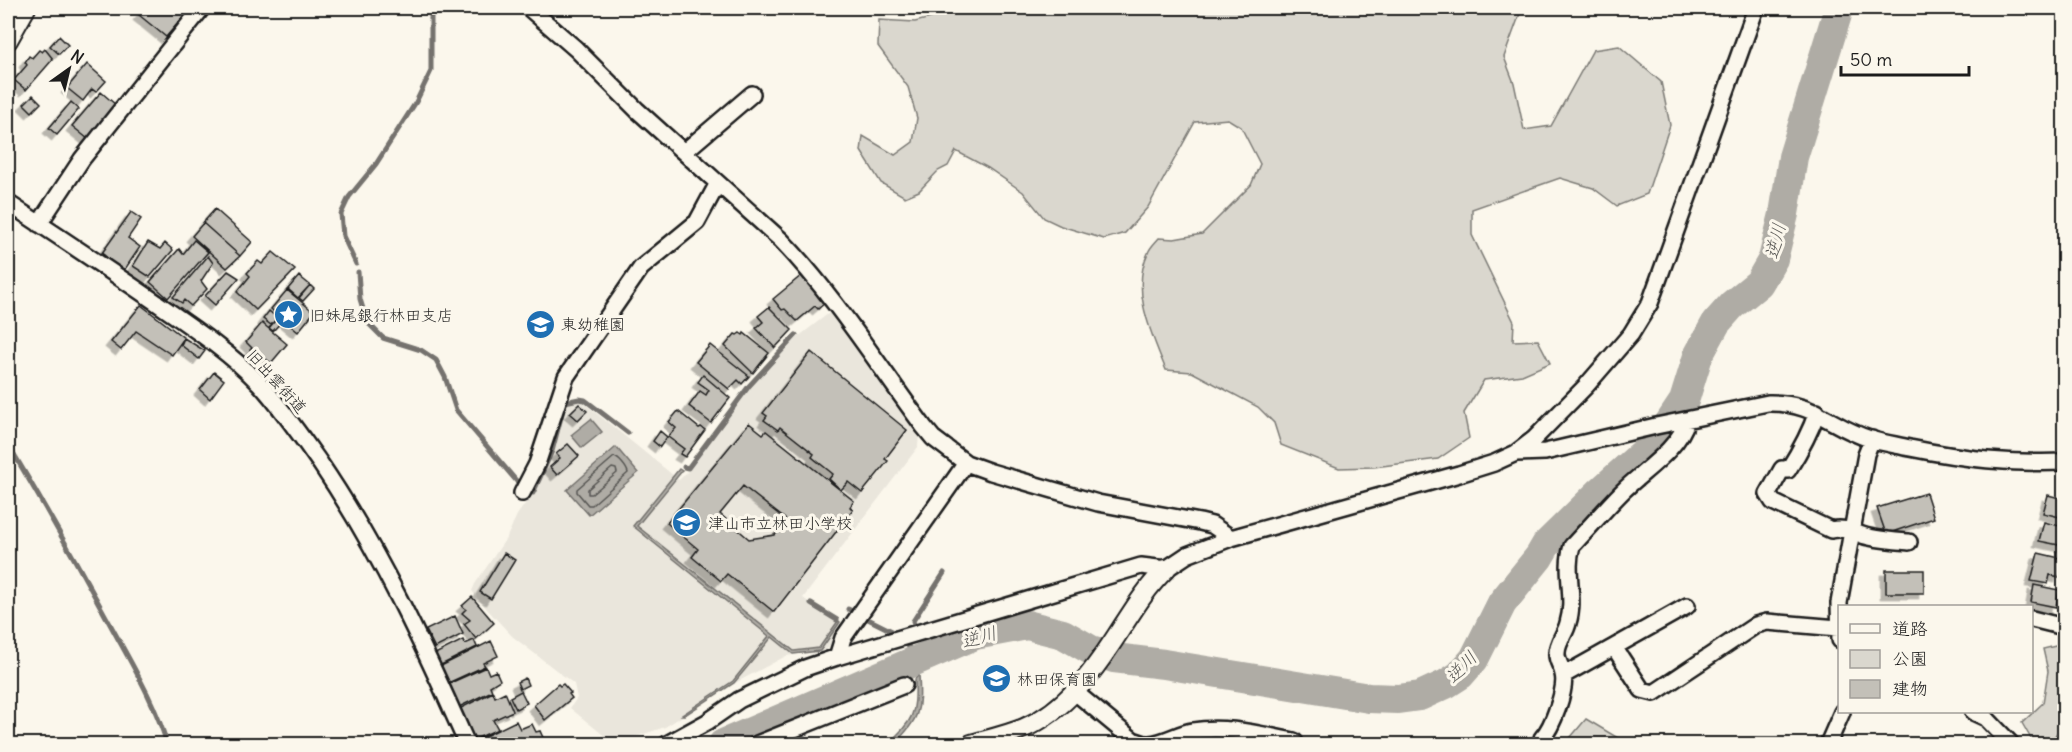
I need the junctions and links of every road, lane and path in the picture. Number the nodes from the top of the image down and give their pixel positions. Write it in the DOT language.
graph roads {
  1 [pos="26,8"];
  2 [pos="202,8"];
  3 [pos="529,8"];
  4 [pos="1756,8"];
  5 [pos="8,40"];
  6 [pos="752,94"];
  7 [pos="684,152"];
  8 [pos="718,183"];
  9 [pos="8,203"];
  10 [pos="39,224"];
  11 [pos="1816,412"];
  12 [pos="1684,420"];
  13 [pos="1872,439"];
  14 [pos="1516,453"];
  15 [pos="966,462"];
  16 [pos="2064,462"];
  17 [pos="522,493"];
  18 [pos="1852,530"];
  19 [pos="1231,538"];
  20 [pos="1909,542"];
  21 [pos="1166,569"];
  22 [pos="1842,605"];
  23 [pos="1687,606"];
  24 [pos="2033,619"];
  25 [pos="1838,624"];
  26 [pos="2064,627"];
  27 [pos="1614,647"];
  28 [pos="837,657"];
  29 [pos="1564,675"];
  30 [pos="904,685"];
  31 [pos="1075,692"];
  32 [pos="1841,713"];
  33 [pos="1977,713"];
  34 [pos="1542,738"];
  35 [pos="467,744"];
  36 [pos="667,744"];
  37 [pos="757,744"];
  38 [pos="971,744"];
  39 [pos="1147,744"];
  40 [pos="1296,744"];
  41 [pos="1828,744"];
  42 [pos="2011,744"];
  1 -- 5 [label="street"];
  2 -- 10 [label="street"];
  3 -- 7 [label="street"];
  4 -- 14 [label="street"];
  6 -- 7 [label="street"];
  7 -- 8 [label="street"];
  8 -- 15 [label="street"];
  8 -- 17 [label="street"];
  9 -- 10 [label="street, 旧出雲街道"];
  10 -- 35 [label="street, 旧出雲街道"];
  11 -- 12 [label="street"];
  11 -- 13 [label="street"];
  11 -- 18 [label="street"];
  12 -- 14 [label="street"];
  12 -- 29 [label="street"];
  13 -- 16 [label="street"];
  13 -- 18 [label="street"];
  14 -- 19 [label="street"];
  15 -- 19 [label="street"];
  15 -- 28 [label="street"];
  18 -- 20 [label="street"];
  18 -- 22 [label="street"];
  19 -- 21 [label="street"];
  21 -- 28 [label="street"];
  21 -- 31 [label="street"];
  23 -- 27 [label="street"];
  24 -- 26 [label="street"];
  25 -- 27 [label="street"];
  27 -- 29 [label="street"];
  28 -- 36 [label="street"];
  29 -- 34 [label="street"];
  30 -- 37 [label="street"];
  31 -- 38 [label="street"];
  31 -- 39 [label="street"];
  32 -- 41 [label="street"];
  33 -- 42 [label="street"];
  39 -- 40 [label="street"];
}
